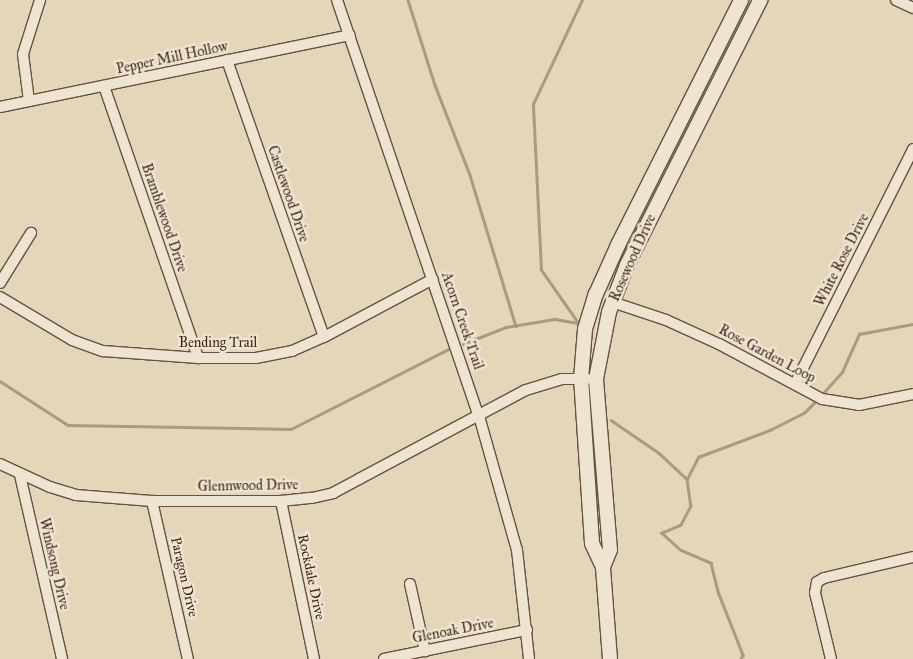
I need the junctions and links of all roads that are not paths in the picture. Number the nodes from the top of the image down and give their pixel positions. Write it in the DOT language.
graph roads {
  1 [pos="40,0"];
  2 [pos="337,0"];
  3 [pos="740,0"];
  4 [pos="760,0"];
  5 [pos="896,0"];
  6 [pos="913,8"];
  7 [pos="350,35"];
  8 [pos="227,60"];
  9 [pos="104,86"];
  10 [pos="29,101"];
  11 [pos="0,107"];
  12 [pos="913,149"];
  13 [pos="31,233"];
  14 [pos="433,279"];
  15 [pos="0,283"];
  16 [pos="0,297"];
  17 [pos="612,302"];
  18 [pos="324,337"];
  19 [pos="198,358"];
  20 [pos="581,379"];
  21 [pos="596,379"];
  22 [pos="795,384"];
  23 [pos="913,394"];
  24 [pos="479,416"];
  25 [pos="0,464"];
  26 [pos="20,475"];
  27 [pos="152,501"];
  28 [pos="281,502"];
  29 [pos="913,557"];
  30 [pos="602,567"];
  31 [pos="410,584"];
  32 [pos="528,630"];
  33 [pos="425,651"];
  34 [pos="62,659"];
  35 [pos="188,659"];
  36 [pos="314,659"];
  37 [pos="384,659"];
  38 [pos="530,659"];
  39 [pos="610,659"];
  40 [pos="831,659"];
  1 -- 10 [label="street"];
  2 -- 7 [label="street, Acorn Creek Trail"];
  3 -- 20 [label="main road, Rosewood Drive"];
  4 -- 17 [label="main road, Rosewood Drive"];
  5 -- 6 [label="street"];
  7 -- 8 [label="street, Pepper Mill Hollow"];
  7 -- 14 [label="street, Acorn Creek Trail"];
  8 -- 9 [label="street, Pepper Mill Hollow"];
  8 -- 18 [label="street, Castlewood Drive"];
  9 -- 10 [label="street, Pepper Mill Hollow"];
  9 -- 19 [label="street, Bramblewood Drive"];
  10 -- 11 [label="street, Pepper Mill Hollow"];
  12 -- 22 [label="street, White Rose Drive"];
  13 -- 15 [label="street"];
  14 -- 18 [label="street, Bending Trail"];
  14 -- 24 [label="street, Acorn Creek Trail"];
  16 -- 19 [label="street, Bending Trail"];
  17 -- 21 [label="main road, Rosewood Drive"];
  17 -- 22 [label="street, Rose Garden Loop"];
  18 -- 19 [label="street, Bending Trail"];
  20 -- 21 [label="street, Glennwood Drive"];
  20 -- 24 [label="street, Glennwood Drive"];
  20 -- 30 [label="main road, Rosewood Drive"];
  21 -- 30 [label="main road, Rosewood Drive"];
  22 -- 23 [label="street, Rose Garden Loop"];
  24 -- 28 [label="street, Glennwood Drive"];
  24 -- 32 [label="street, Acorn Creek Trail"];
  25 -- 26 [label="street, Glennwood Drive"];
  26 -- 27 [label="street, Glennwood Drive"];
  26 -- 34 [label="street, Windsong Drive"];
  27 -- 28 [label="street, Glennwood Drive"];
  27 -- 35 [label="street, Paragon Drive"];
  28 -- 36 [label="street, Rockdale Drive"];
  29 -- 40 [label="street"];
  30 -- 39 [label="main road, Rosewood Drive"];
  31 -- 33 [label="street"];
  32 -- 33 [label="street, Glenoak Drive"];
  32 -- 38 [label="street, Acorn Creek Trail"];
  33 -- 37 [label="street, Glenoak Drive"];
}
